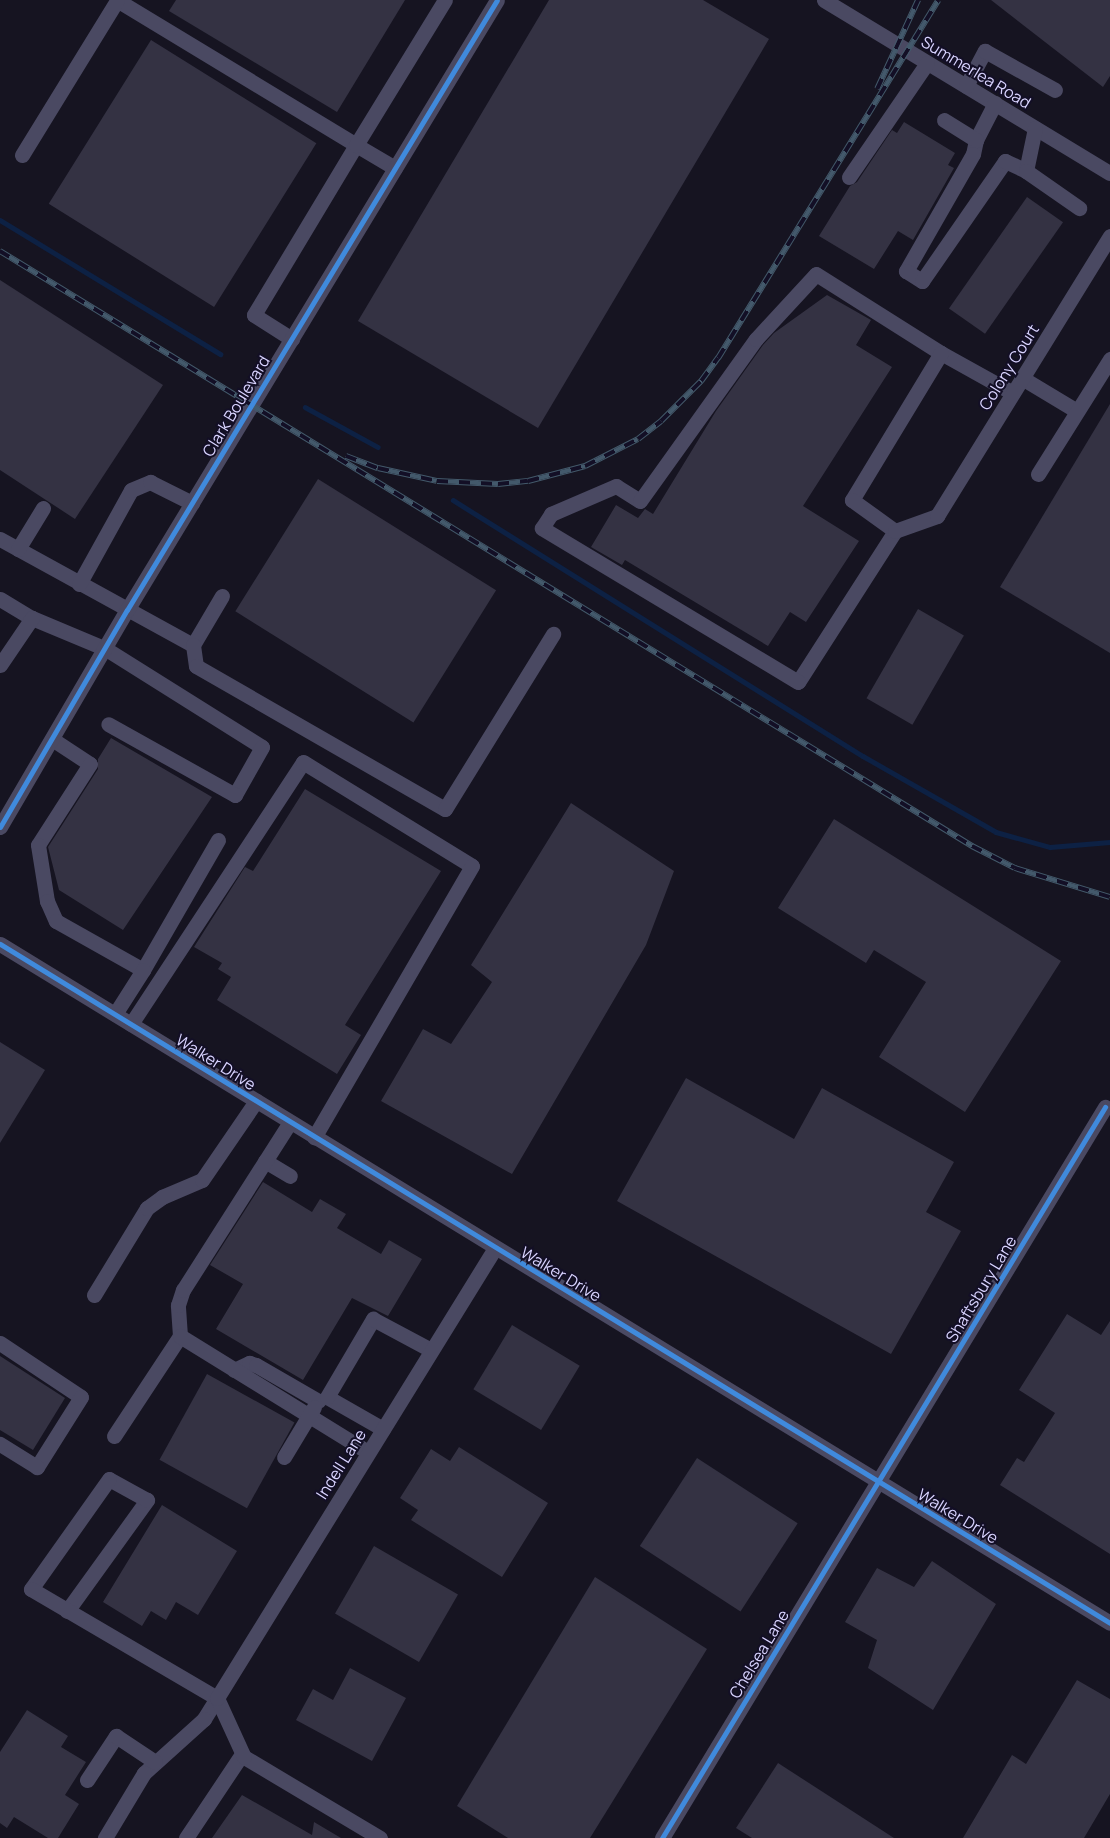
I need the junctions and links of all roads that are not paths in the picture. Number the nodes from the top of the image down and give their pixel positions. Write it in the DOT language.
graph roads {
  1 [pos="445,0"];
  2 [pos="498,0"];
  3 [pos="824,0"];
  4 [pos="116,1"];
  5 [pos="927,62"];
  6 [pos="966,86"];
  7 [pos="1055,90"];
  8 [pos="995,103"];
  9 [pos="944,120"];
  10 [pos="1035,128"];
  11 [pos="976,140"];
  12 [pos="356,145"];
  13 [pos="22,155"];
  14 [pos="395,168"];
  15 [pos="1026,171"];
  16 [pos="1110,173"];
  17 [pos="849,177"];
  18 [pos="1079,208"];
  19 [pos="1110,236"];
  20 [pos="292,339"];
  21 [pos="941,353"];
  22 [pos="1110,359"];
  23 [pos="1022,378"];
  24 [pos="1012,394"];
  25 [pos="1078,411"];
  26 [pos="1038,474"];
  27 [pos="192,503"];
  28 [pos="43,508"];
  29 [pos="895,531"];
  30 [pos="0,539"];
  31 [pos="18,549"];
  32 [pos="78,584"];
  33 [pos="222,596"];
  34 [pos="0,599"];
  35 [pos="127,610"];
  36 [pos="32,618"];
  37 [pos="553,634"];
  38 [pos="194,645"];
  39 [pos="106,649"];
  40 [pos="0,665"];
  41 [pos="108,724"];
  42 [pos="52,740"];
  43 [pos="0,827"];
  44 [pos="218,840"];
  45 [pos="0,944"];
  46 [pos="143,970"];
  47 [pos="115,1014"];
  48 [pos="131,1024"];
  49 [pos="256,1101"];
  50 [pos="1105,1106"];
  51 [pos="290,1122"];
  52 [pos="314,1137"];
  53 [pos="265,1161"];
  54 [pos="290,1176"];
  55 [pos="496,1248"];
  56 [pos="94,1295"];
  57 [pos="180,1336"];
  58 [pos="0,1343"];
  59 [pos="431,1350"];
  60 [pos="234,1370"];
  61 [pos="322,1399"];
  62 [pos="309,1415"];
  63 [pos="383,1429"];
  64 [pos="114,1436"];
  65 [pos="0,1444"];
  66 [pos="368,1452"];
  67 [pos="284,1457"];
  68 [pos="879,1484"];
  69 [pos="67,1611"];
  70 [pos="1110,1623"];
  71 [pos="217,1698"];
  72 [pos="242,1754"];
  73 [pos="154,1762"];
  74 [pos="87,1780"];
  75 [pos="105,1838"];
  76 [pos="186,1838"];
  77 [pos="380,1838"];
  78 [pos="662,1838"];
  1 -- 12 [label="street"];
  2 -- 14 [label="street, Clark Boulevard"];
  3 -- 5 [label="street, Summerlea Road"];
  4 -- 12 [label="street"];
  4 -- 13 [label="street"];
  5 -- 6 [label="street, Summerlea Road"];
  5 -- 17 [label="street"];
  6 -- 7 [label="street"];
  6 -- 8 [label="street, Summerlea Road"];
  8 -- 10 [label="street, Summerlea Road"];
  8 -- 11 [label="street"];
  9 -- 11 [label="street"];
  10 -- 15 [label="street"];
  10 -- 16 [label="street, Summerlea Road"];
  11 -- 15 [label="street"];
  12 -- 14 [label="street"];
  12 -- 20 [label="street"];
  14 -- 20 [label="street, Clark Boulevard"];
  15 -- 18 [label="street"];
  19 -- 23 [label="street, Colony Court"];
  20 -- 27 [label="street, Clark Boulevard"];
  21 -- 24 [label="street"];
  21 -- 29 [label="street"];
  21 -- 29 [label="street"];
  22 -- 25 [label="street"];
  23 -- 24 [label="street, Colony Court"];
  23 -- 25 [label="street"];
  24 -- 29 [label="street, Colony Court"];
  25 -- 26 [label="street"];
  27 -- 32 [label="street"];
  27 -- 35 [label="street, Clark Boulevard"];
  28 -- 31 [label="street"];
  30 -- 31 [label="street"];
  31 -- 32 [label="street"];
  32 -- 35 [label="street"];
  33 -- 38 [label="street"];
  34 -- 36 [label="street"];
  35 -- 38 [label="street"];
  35 -- 39 [label="street, Clark Boulevard"];
  36 -- 39 [label="street"];
  36 -- 40 [label="street"];
  37 -- 38 [label="street"];
  39 -- 41 [label="street"];
  39 -- 42 [label="street, Clark Boulevard"];
  42 -- 43 [label="street, Clark Boulevard"];
  42 -- 46 [label="street"];
  44 -- 46 [label="street"];
  45 -- 47 [label="street, Walker Drive"];
  46 -- 47 [label="street"];
  47 -- 48 [label="street, Walker Drive"];
  48 -- 49 [label="street, Walker Drive"];
  48 -- 52 [label="street"];
  49 -- 51 [label="street, Walker Drive"];
  49 -- 56 [label="street"];
  50 -- 68 [label="street, Shaftsbury Lane"];
  51 -- 52 [label="street, Walker Drive"];
  51 -- 53 [label="street"];
  52 -- 55 [label="street, Walker Drive"];
  53 -- 54 [label="street"];
  53 -- 57 [label="street"];
  55 -- 59 [label="street, Indell Lane"];
  55 -- 68 [label="street, Walker Drive"];
  57 -- 60 [label="street"];
  57 -- 64 [label="street"];
  58 -- 65 [label="street"];
  59 -- 61 [label="street"];
  59 -- 63 [label="street, Indell Lane"];
  60 -- 61 [label="street"];
  60 -- 62 [label="street"];
  61 -- 62 [label="street"];
  61 -- 63 [label="street"];
  62 -- 66 [label="street"];
  62 -- 67 [label="street"];
  63 -- 66 [label="street, Indell Lane"];
  66 -- 71 [label="street, Indell Lane"];
  68 -- 70 [label="street, Walker Drive"];
  68 -- 78 [label="street, Chelsea Lane"];
  69 -- 69 [label="street"];
  69 -- 71 [label="street"];
  71 -- 72 [label="street"];
  71 -- 73 [label="street, Indell Lane"];
  72 -- 76 [label="street"];
  72 -- 77 [label="street"];
  73 -- 74 [label="street"];
  73 -- 75 [label="street, Indell Lane"];
}
